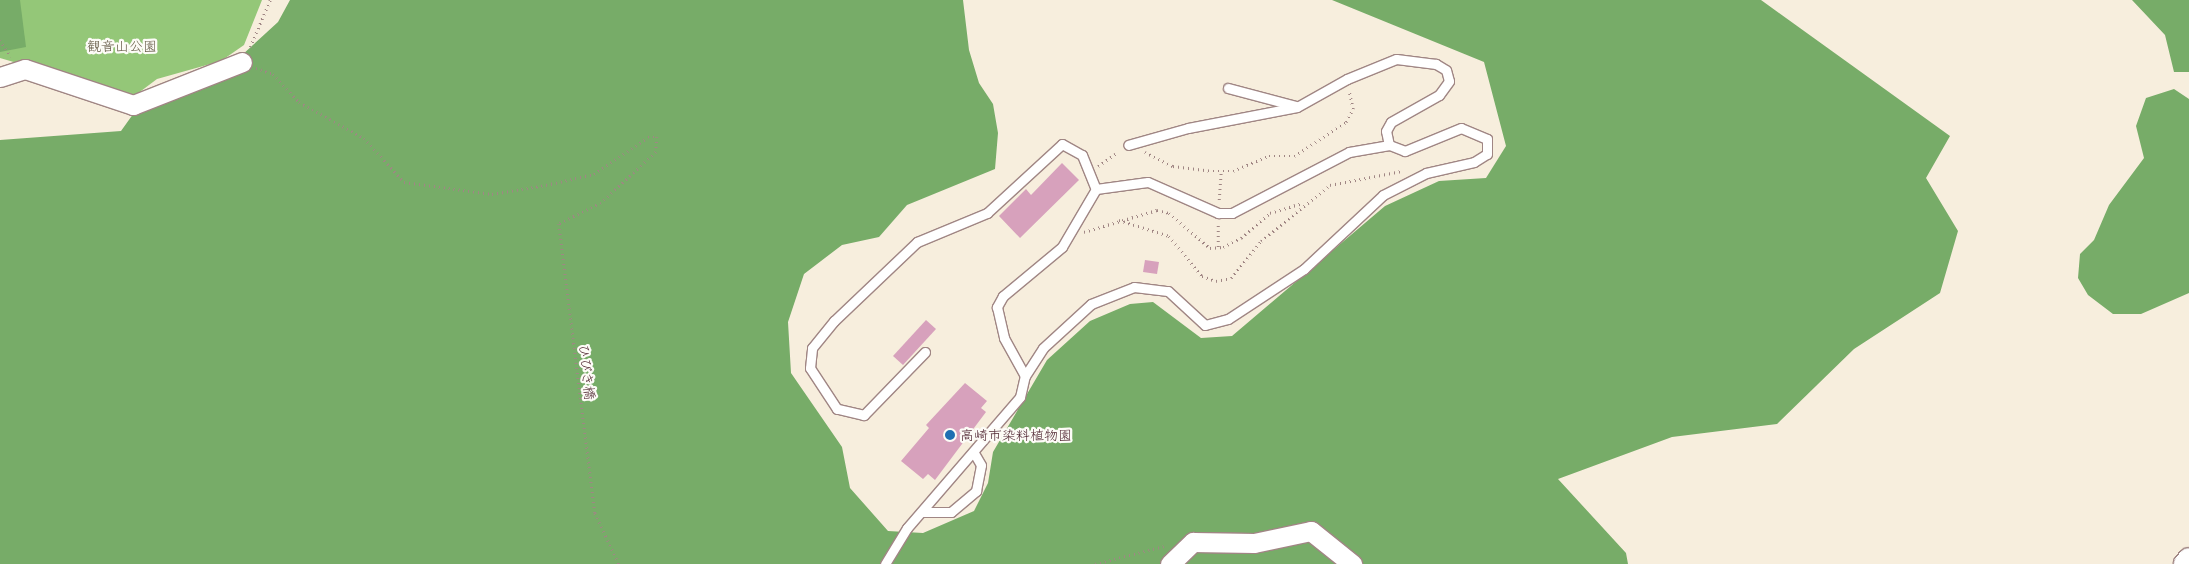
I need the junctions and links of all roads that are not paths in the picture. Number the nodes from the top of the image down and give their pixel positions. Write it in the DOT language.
graph roads {
  1 [pos="242,62"];
  2 [pos="0,77"];
  3 [pos="1228,88"];
  4 [pos="1298,107"];
  5 [pos="1131,144"];
  6 [pos="1389,145"];
  7 [pos="1096,188"];
  8 [pos="925,352"];
  9 [pos="1025,376"];
  10 [pos="974,453"];
  11 [pos="922,512"];
  12 [pos="2189,559"];
  13 [pos="885,564"];
  14 [pos="1170,564"];
  15 [pos="1352,564"];
  16 [pos="2185,564"];
  1 -- 2 [label="street"];
  3 -- 4 [label="lane"];
  4 -- 5 [label="lane"];
  4 -- 6 [label="lane"];
  6 -- 7 [label="lane"];
  6 -- 9 [label="lane"];
  7 -- 8 [label="lane"];
  7 -- 9 [label="lane"];
  9 -- 10 [label="lane"];
  10 -- 11 [label="lane"];
  10 -- 11 [label="lane"];
  11 -- 13 [label="lane"];
  12 -- 16 [label="street"];
  14 -- 15 [label="street"];
}
